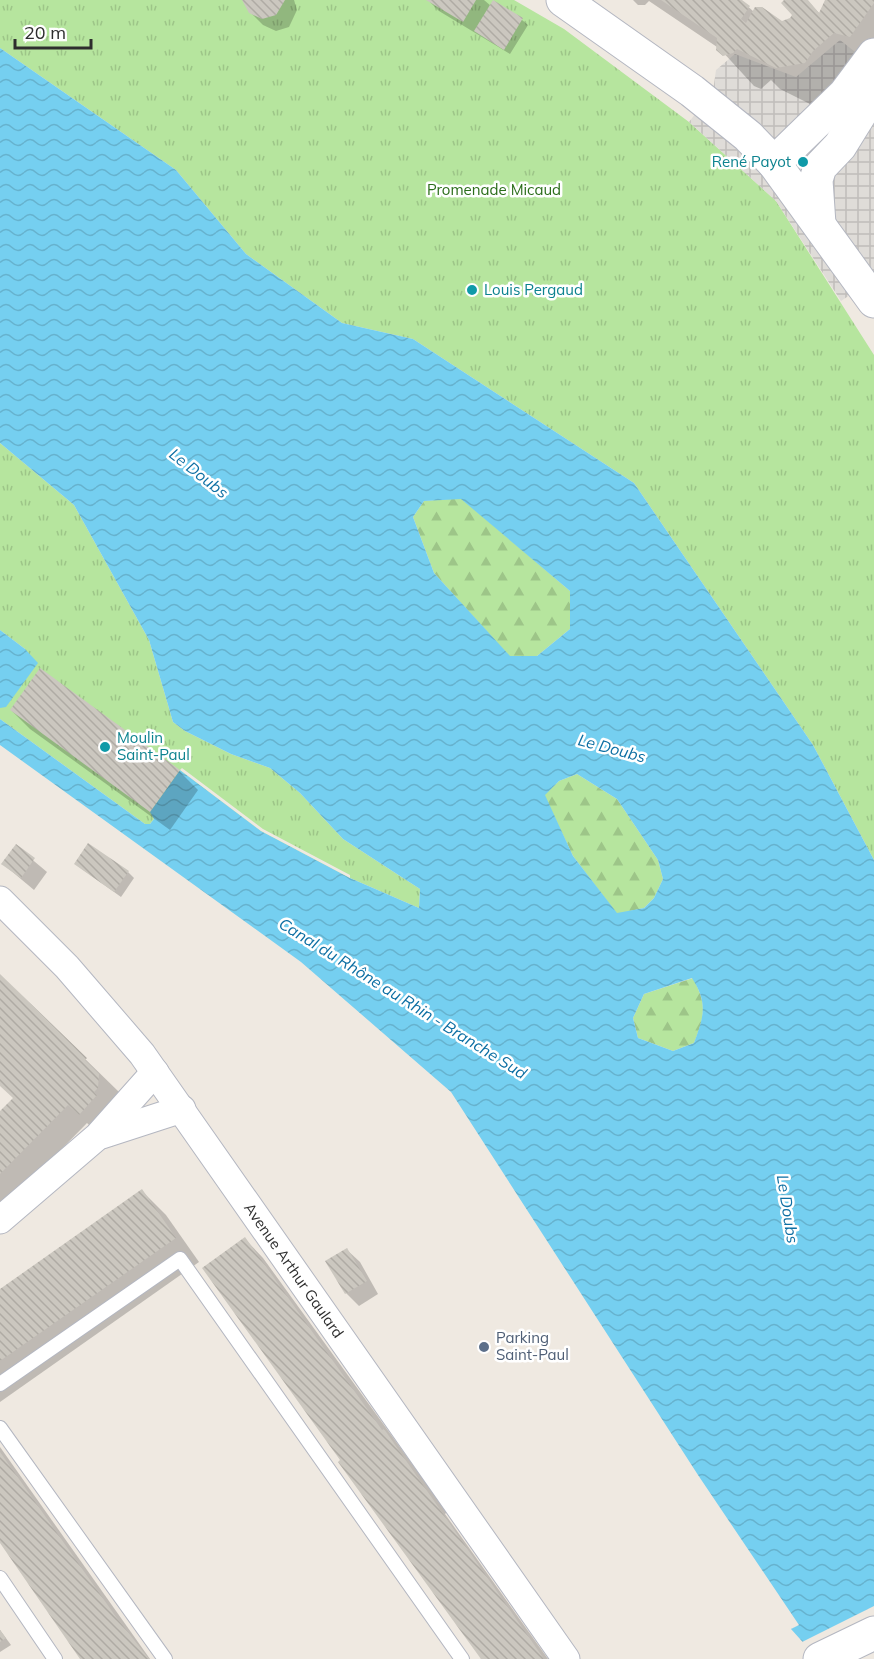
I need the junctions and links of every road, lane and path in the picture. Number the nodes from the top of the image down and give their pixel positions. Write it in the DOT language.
graph roads {
  1 [pos="563,0"];
  2 [pos="874,55"];
  3 [pos="874,91"];
  4 [pos="774,163"];
  5 [pos="819,224"];
  6 [pos="874,300"];
  7 [pos="0,900"];
  8 [pos="155,1072"];
  9 [pos="182,1109"];
  10 [pos="98,1136"];
  11 [pos="0,1220"];
  12 [pos="0,1384"];
  13 [pos="0,1428"];
  14 [pos="0,1578"];
  15 [pos="874,1633"];
  16 [pos="55,1659"];
  17 [pos="165,1659"];
  18 [pos="462,1659"];
  19 [pos="566,1659"];
  20 [pos="820,1659"];
  1 -- 4 [label="main road"];
  2 -- 4 [label="main road"];
  3 -- 5 [label="main road"];
  4 -- 5 [label="main road"];
  5 -- 6 [label="main road"];
  7 -- 8 [label="street, Avenue Arthur Gaulard"];
  8 -- 9 [label="street, Avenue Arthur Gaulard"];
  8 -- 10 [label="street"];
  9 -- 10 [label="street"];
  9 -- 19 [label="street, Avenue Arthur Gaulard"];
  10 -- 11 [label="street"];
  12 -- 18 [label="lane"];
  13 -- 17 [label="lane"];
  14 -- 16 [label="lane"];
  15 -- 20 [label="main road"];
}
